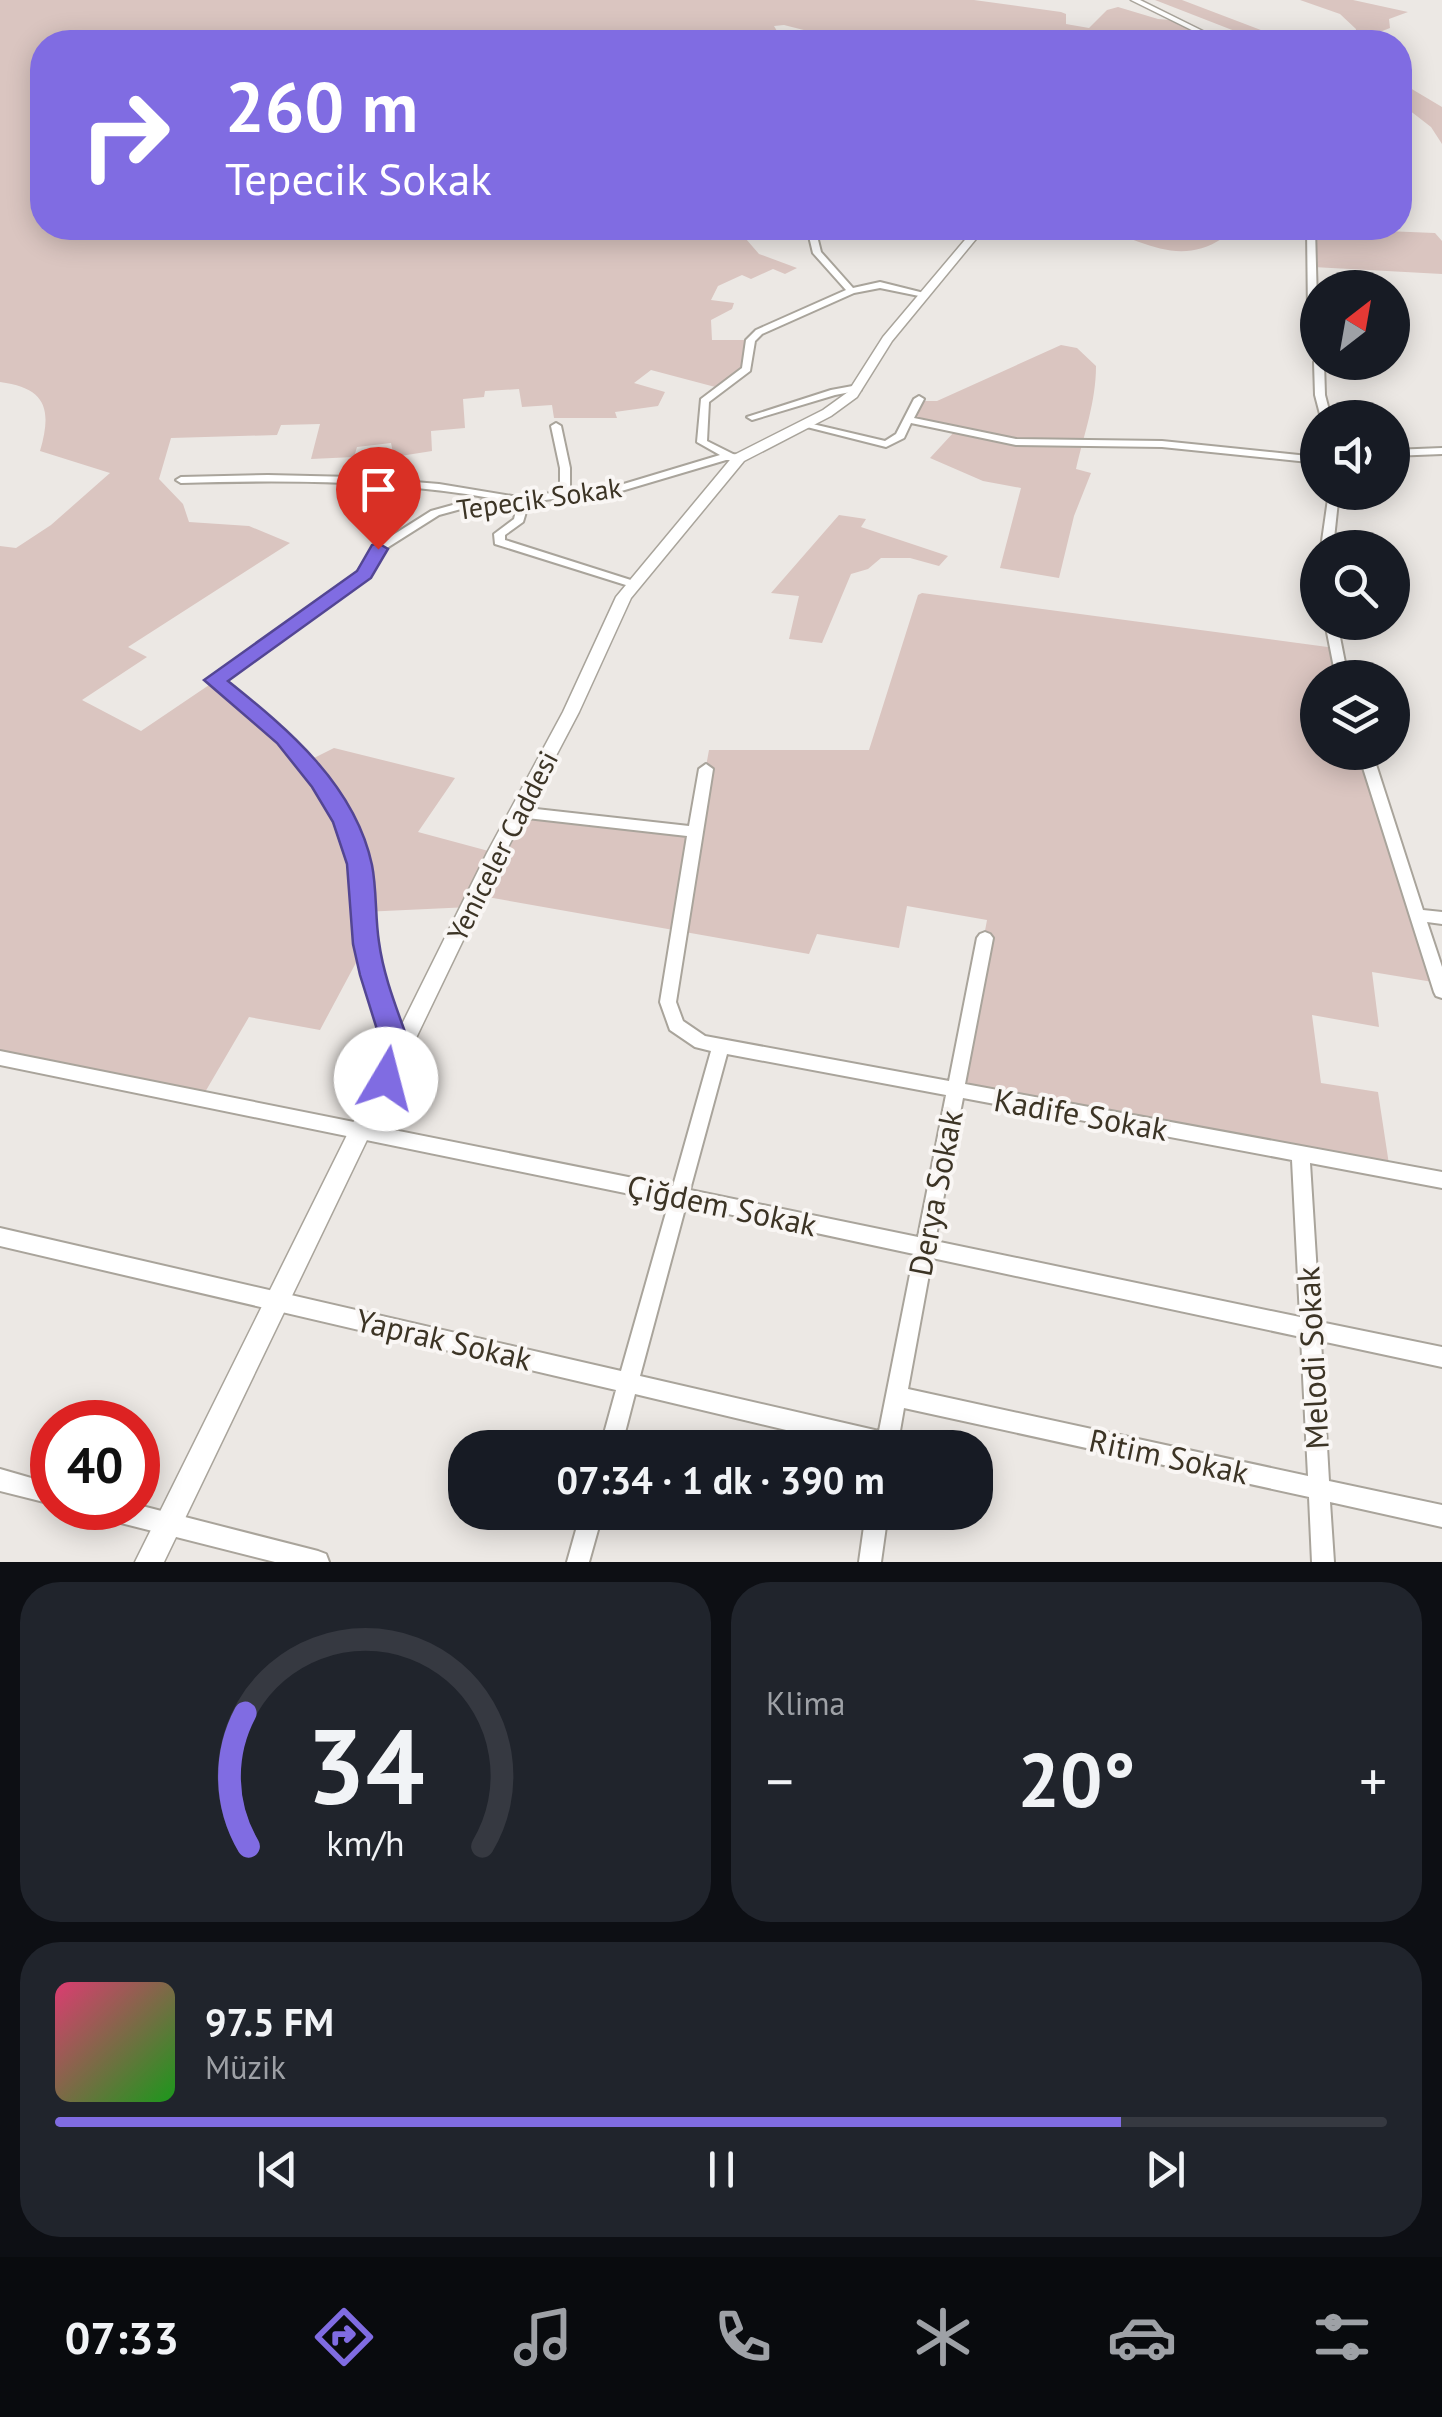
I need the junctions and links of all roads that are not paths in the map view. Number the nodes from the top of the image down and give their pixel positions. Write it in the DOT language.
graph roads {
  1 [pos="1134,0"];
  2 [pos="1196,30"];
  3 [pos="814,240"];
  4 [pos="970,240"];
  5 [pos="1310,240"];
  6 [pos="1311,270"];
  7 [pos="851,291"];
  8 [pos="924,294"];
  9 [pos="858,388"];
  10 [pos="919,399"];
  11 [pos="752,417"];
  12 [pos="908,420"];
  13 [pos="804,425"];
  14 [pos="556,426"];
  15 [pos="1442,451"];
  16 [pos="1410,452"];
  17 [pos="734,457"];
  18 [pos="1300,458"];
  19 [pos="180,480"];
  20 [pos="565,496"];
  21 [pos="524,502"];
  22 [pos="633,584"];
  23 [pos="706,769"];
  24 [pos="1371,770"];
  25 [pos="518,812"];
  26 [pos="695,832"];
  27 [pos="1418,915"];
  28 [pos="1442,918"];
  29 [pos="985,938"];
  30 [pos="1442,992"];
  31 [pos="720,1048"];
  32 [pos="398,1052"];
  33 [pos="0,1058"];
  34 [pos="955,1091"];
  35 [pos="360,1131"];
  36 [pos="1301,1155"];
  37 [pos="1442,1180"];
  38 [pos="681,1196"];
  39 [pos="0,1237"];
  40 [pos="924,1248"];
  41 [pos="279,1300"];
  42 [pos="1310,1329"];
  43 [pos="1442,1358"];
  44 [pos="628,1382"];
  45 [pos="896,1396"];
  46 [pos="615,1430"];
  47 [pos="825,1430"];
  48 [pos="889,1430"];
  49 [pos="0,1480"];
  50 [pos="30,1488"];
  51 [pos="1319,1489"];
  52 [pos="1442,1516"];
  53 [pos="160,1522"];
  54 [pos="169,1524"];
  55 [pos="587,1530"];
  56 [pos="874,1530"];
  57 [pos="149,1562"];
  58 [pos="318,1562"];
  59 [pos="578,1562"];
  60 [pos="870,1562"];
  61 [pos="1323,1562"];
  1 -- 2 [label="street"];
  3 -- 7 [label="street"];
  4 -- 8 [label="street, Yeniceler Caddesi"];
  5 -- 6 [label="street"];
  7 -- 8 [label="street"];
  7 -- 17 [label="street"];
  8 -- 9 [label="street, Yeniceler Caddesi"];
  9 -- 11 [label="street"];
  9 -- 13 [label="street, Yeniceler Caddesi"];
  10 -- 12 [label="street"];
  12 -- 13 [label="street"];
  12 -- 18 [label="street"];
  13 -- 17 [label="street, Yeniceler Caddesi"];
  14 -- 20 [label="street"];
  15 -- 16 [label="street"];
  17 -- 20 [label="street, Tepecik Sokak"];
  17 -- 22 [label="street, Yeniceler Caddesi"];
  19 -- 21 [label="street"];
  20 -- 21 [label="street, Tepecik Sokak"];
  21 -- 22 [label="street"];
  21 -- 32 [label="street, Tepecik Sokak"];
  22 -- 25 [label="street, Yeniceler Caddesi"];
  23 -- 26 [label="street, Kadife Sokak"];
  24 -- 27 [label="street"];
  25 -- 26 [label="street"];
  25 -- 32 [label="street, Yeniceler Caddesi"];
  26 -- 31 [label="street, Kadife Sokak"];
  27 -- 28 [label="street"];
  27 -- 30 [label="street"];
  29 -- 34 [label="street, Derya Sokak"];
  31 -- 34 [label="street, Kadife Sokak"];
  31 -- 38 [label="street"];
  32 -- 35 [label="street, Yeniceler Caddesi"];
  33 -- 35 [label="street, Çiğdem Sokak"];
  34 -- 36 [label="street, Kadife Sokak"];
  34 -- 40 [label="street, Derya Sokak"];
  35 -- 38 [label="street, Çiğdem Sokak"];
  35 -- 41 [label="street, Yeniceler Caddesi"];
  36 -- 37 [label="street, Kadife Sokak"];
  36 -- 42 [label="street, Melodi Sokak"];
  38 -- 40 [label="street, Çiğdem Sokak"];
  38 -- 44 [label="street"];
  39 -- 41 [label="street, Yaprak Sokak"];
  40 -- 42 [label="street, Çiğdem Sokak"];
  40 -- 45 [label="street, Derya Sokak"];
  41 -- 44 [label="street, Yaprak Sokak"];
  41 -- 54 [label="street, Yeniceler Caddesi"];
  42 -- 43 [label="street, Çiğdem Sokak"];
  42 -- 51 [label="street, Melodi Sokak"];
  44 -- 46 [label="street"];
  44 -- 47 [label="street, Yaprak Sokak"];
  45 -- 48 [label="street, Derya Sokak"];
  45 -- 51 [label="street, Ritim Sokak"];
  49 -- 50 [label="street"];
  51 -- 52 [label="street, Ritim Sokak"];
  51 -- 61 [label="street, Melodi Sokak"];
  53 -- 54 [label="street"];
  54 -- 57 [label="street, Yeniceler Caddesi"];
  54 -- 58 [label="street"];
  55 -- 59 [label="street"];
  56 -- 60 [label="street"];
}
